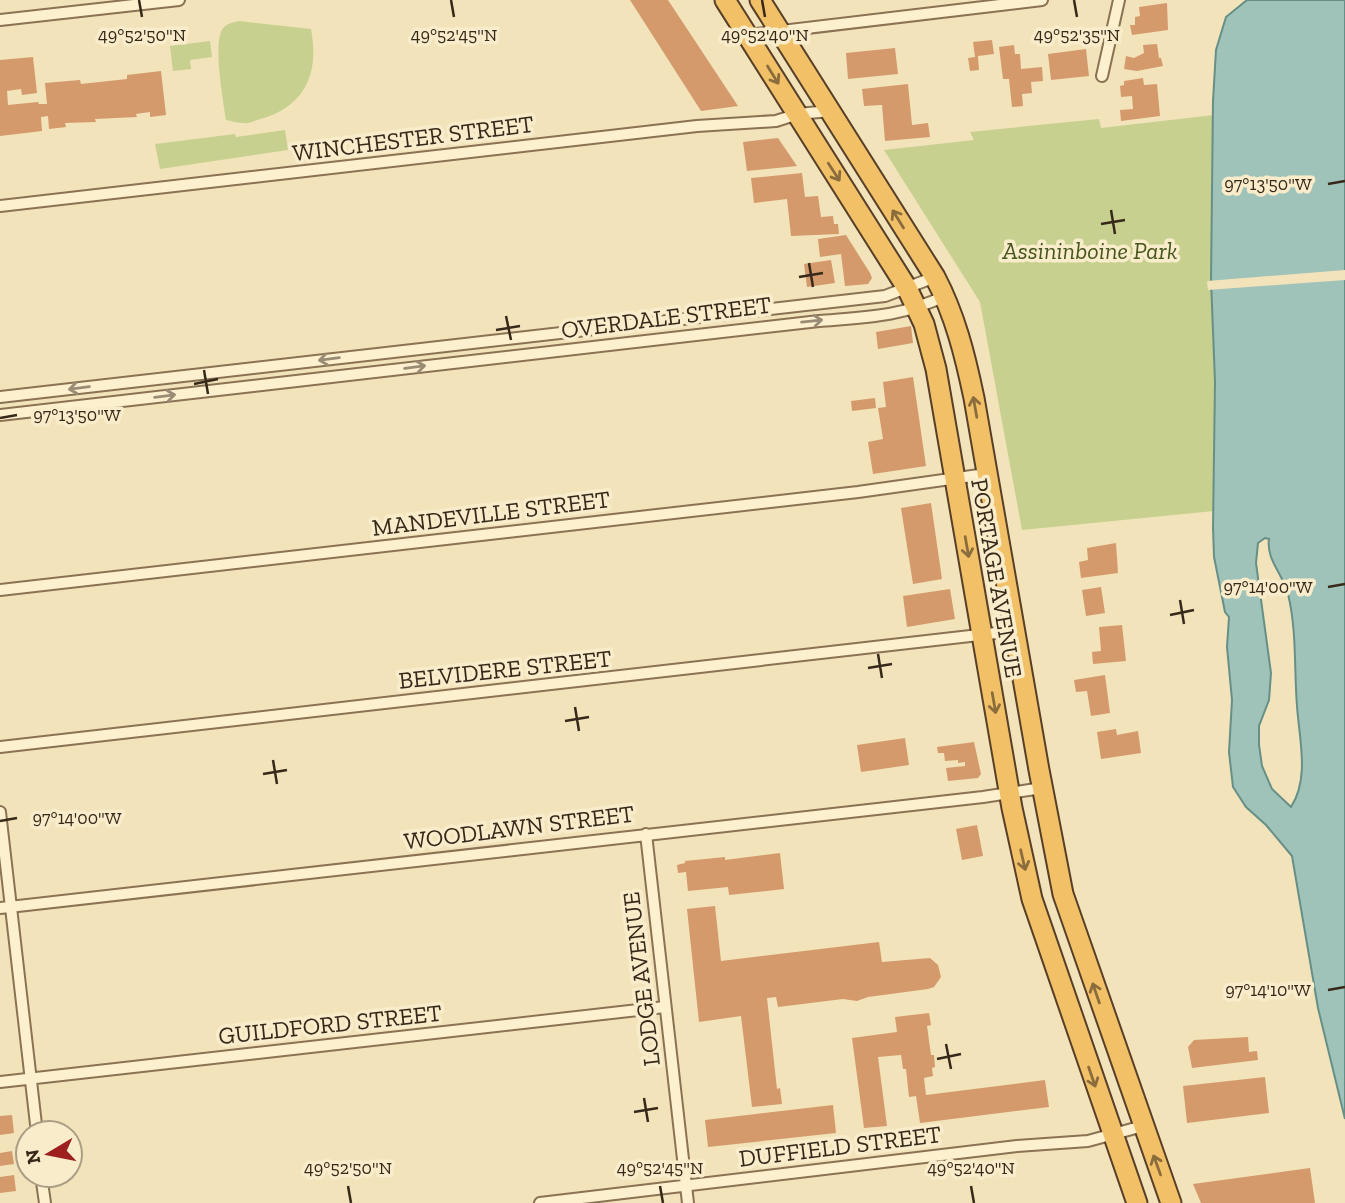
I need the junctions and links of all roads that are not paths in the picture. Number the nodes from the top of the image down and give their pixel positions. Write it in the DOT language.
graph roads {
  1 [pos="179,0"];
  2 [pos="725,0"];
  3 [pos="760,0"];
  4 [pos="1042,0"];
  5 [pos="1119,0"];
  6 [pos="0,20"];
  7 [pos="780,31"];
  8 [pos="748,35"];
  9 [pos="1102,76"];
  10 [pos="830,111"];
  11 [pos="798,114"];
  12 [pos="0,206"];
  13 [pos="935,277"];
  14 [pos="907,288"];
  15 [pos="945,296"];
  16 [pos="918,309"];
  17 [pos="387,352"];
  18 [pos="390,370"];
  19 [pos="0,397"];
  20 [pos="0,415"];
  21 [pos="986,474"];
  22 [pos="955,479"];
  23 [pos="0,590"];
  24 [pos="1014,631"];
  25 [pos="982,635"];
  26 [pos="0,747"];
  27 [pos="1042,788"];
  28 [pos="1009,793"];
  29 [pos="0,812"];
  30 [pos="646,834"];
  31 [pos="5,907"];
  32 [pos="666,1007"];
  33 [pos="31,1079"];
  34 [pos="0,1082"];
  35 [pos="35,1119"];
  36 [pos="1143,1126"];
  37 [pos="1112,1136"];
  38 [pos="686,1186"];
  39 [pos="540,1203"];
  40 [pos="688,1203"];
  41 [pos="1137,1203"];
  42 [pos="1171,1203"];
  1 -- 6 [label="street"];
  2 -- 8 [label="highway, PORTAGE AVENUE"];
  3 -- 7 [label="highway, PORTAGE AVENUE"];
  4 -- 7 [label="street"];
  5 -- 9 [label="street"];
  7 -- 8 [label="street"];
  7 -- 10 [label="highway, PORTAGE AVENUE"];
  8 -- 11 [label="highway, PORTAGE AVENUE, one-way"];
  10 -- 11 [label="street, WINCHESTER STREET"];
  13 -- 10 [label="highway, PORTAGE AVENUE, one-way"];
  11 -- 12 [label="street, WINCHESTER STREET"];
  11 -- 14 [label="highway, PORTAGE AVENUE, one-way"];
  13 -- 14 [label="street, OVERDALE STREET"];
  13 -- 15 [label="highway, PORTAGE AVENUE"];
  14 -- 16 [label="highway, PORTAGE AVENUE"];
  14 -- 17 [label="street, OVERDALE STREET"];
  15 -- 16 [label="street, OVERDALE STREET"];
  21 -- 15 [label="highway, PORTAGE AVENUE, one-way"];
  18 -- 16 [label="street, OVERDALE STREET, one-way"];
  16 -- 22 [label="highway, PORTAGE AVENUE"];
  17 -- 18 [label="street"];
  17 -- 19 [label="street, OVERDALE STREET, one-way"];
  20 -- 18 [label="street, OVERDALE STREET, one-way"];
  21 -- 22 [label="street, MANDEVILLE STREET"];
  21 -- 24 [label="highway, PORTAGE AVENUE"];
  22 -- 23 [label="street, MANDEVILLE STREET"];
  22 -- 25 [label="highway, PORTAGE AVENUE, one-way"];
  24 -- 25 [label="street, BELVIDERE STREET"];
  24 -- 27 [label="highway, PORTAGE AVENUE"];
  25 -- 26 [label="street, BELVIDERE STREET"];
  25 -- 28 [label="highway, PORTAGE AVENUE, one-way"];
  27 -- 28 [label="street, WOODLAWN STREET"];
  36 -- 27 [label="highway, PORTAGE AVENUE, one-way"];
  28 -- 30 [label="street, WOODLAWN STREET"];
  28 -- 37 [label="highway, PORTAGE AVENUE, one-way"];
  29 -- 31 [label="street"];
  30 -- 31 [label="street, WOODLAWN STREET"];
  30 -- 32 [label="street, LODGE AVENUE"];
  31 -- 33 [label="street"];
  32 -- 33 [label="street, GUILDFORD STREET"];
  32 -- 38 [label="street, LODGE AVENUE"];
  33 -- 34 [label="street, GUILDFORD STREET"];
  33 -- 35 [label="street"];
  36 -- 37 [label="street, DUFFIELD STREET"];
  42 -- 36 [label="highway, PORTAGE AVENUE, one-way"];
  37 -- 38 [label="street, DUFFIELD STREET"];
  37 -- 41 [label="highway, PORTAGE AVENUE"];
  38 -- 39 [label="street, DUFFIELD STREET"];
  38 -- 40 [label="street, LODGE AVENUE"];
}
